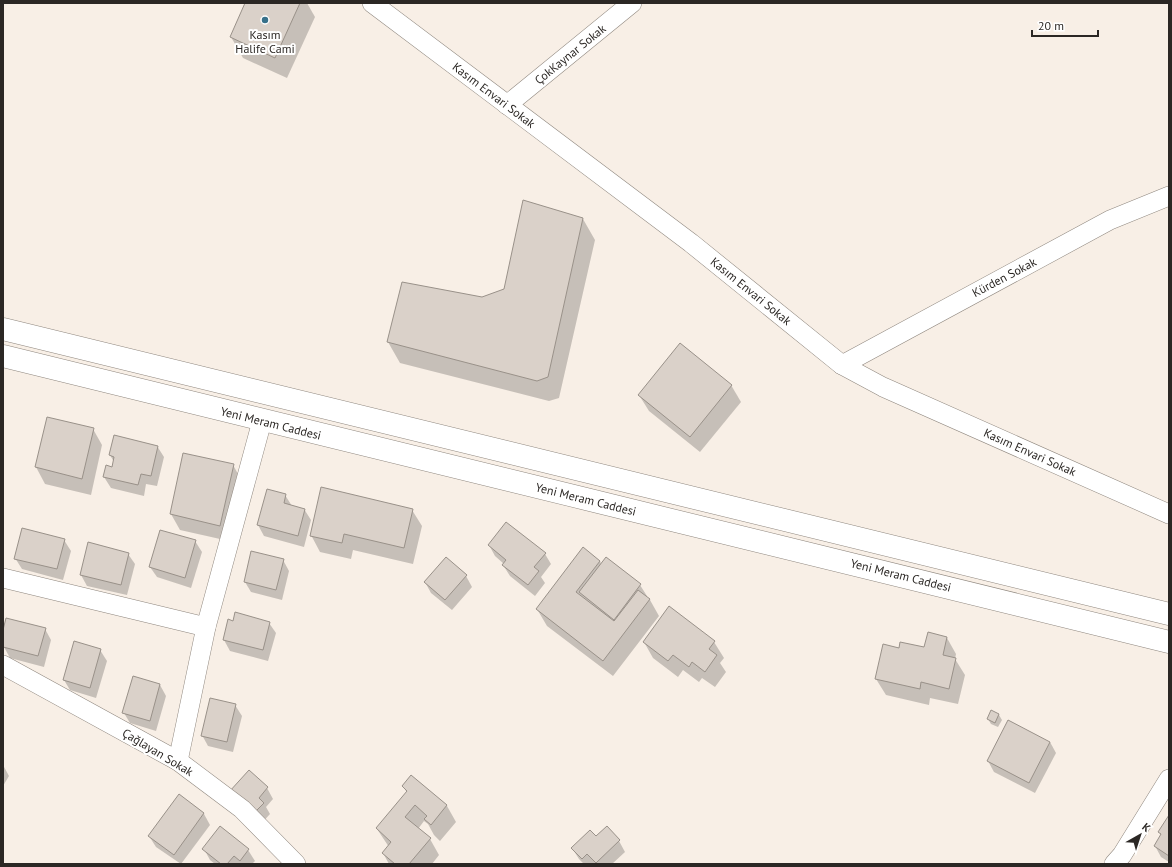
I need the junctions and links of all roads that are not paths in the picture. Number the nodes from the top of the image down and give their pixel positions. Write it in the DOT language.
graph roads {
  1 [pos="372,3"];
  2 [pos="632,3"];
  3 [pos="508,105"];
  4 [pos="1169,196"];
  5 [pos="3,329"];
  6 [pos="3,356"];
  7 [pos="842,365"];
  8 [pos="262,421"];
  9 [pos="1169,514"];
  10 [pos="3,578"];
  11 [pos="1169,614"];
  12 [pos="206,628"];
  13 [pos="1169,642"];
  14 [pos="3,665"];
  15 [pos="178,761"];
  16 [pos="1169,779"];
  17 [pos="296,864"];
  18 [pos="1114,864"];
  1 -- 3 [label="street, Kasım Envari Sokak"];
  2 -- 3 [label="street, ÇokKaynar Sokak"];
  3 -- 7 [label="street, Kasım Envari Sokak"];
  4 -- 7 [label="street, Kürden Sokak"];
  5 -- 11 [label="main road, Yeni Meram Caddesi"];
  6 -- 8 [label="main road, Yeni Meram Caddesi"];
  7 -- 9 [label="street, Kasım Envari Sokak"];
  8 -- 12 [label="street"];
  8 -- 13 [label="main road, Yeni Meram Caddesi"];
  10 -- 12 [label="street"];
  12 -- 15 [label="street"];
  14 -- 15 [label="street, Çağlayan Sokak"];
  15 -- 17 [label="street, Çağlayan Sokak"];
  16 -- 18 [label="street"];
}
